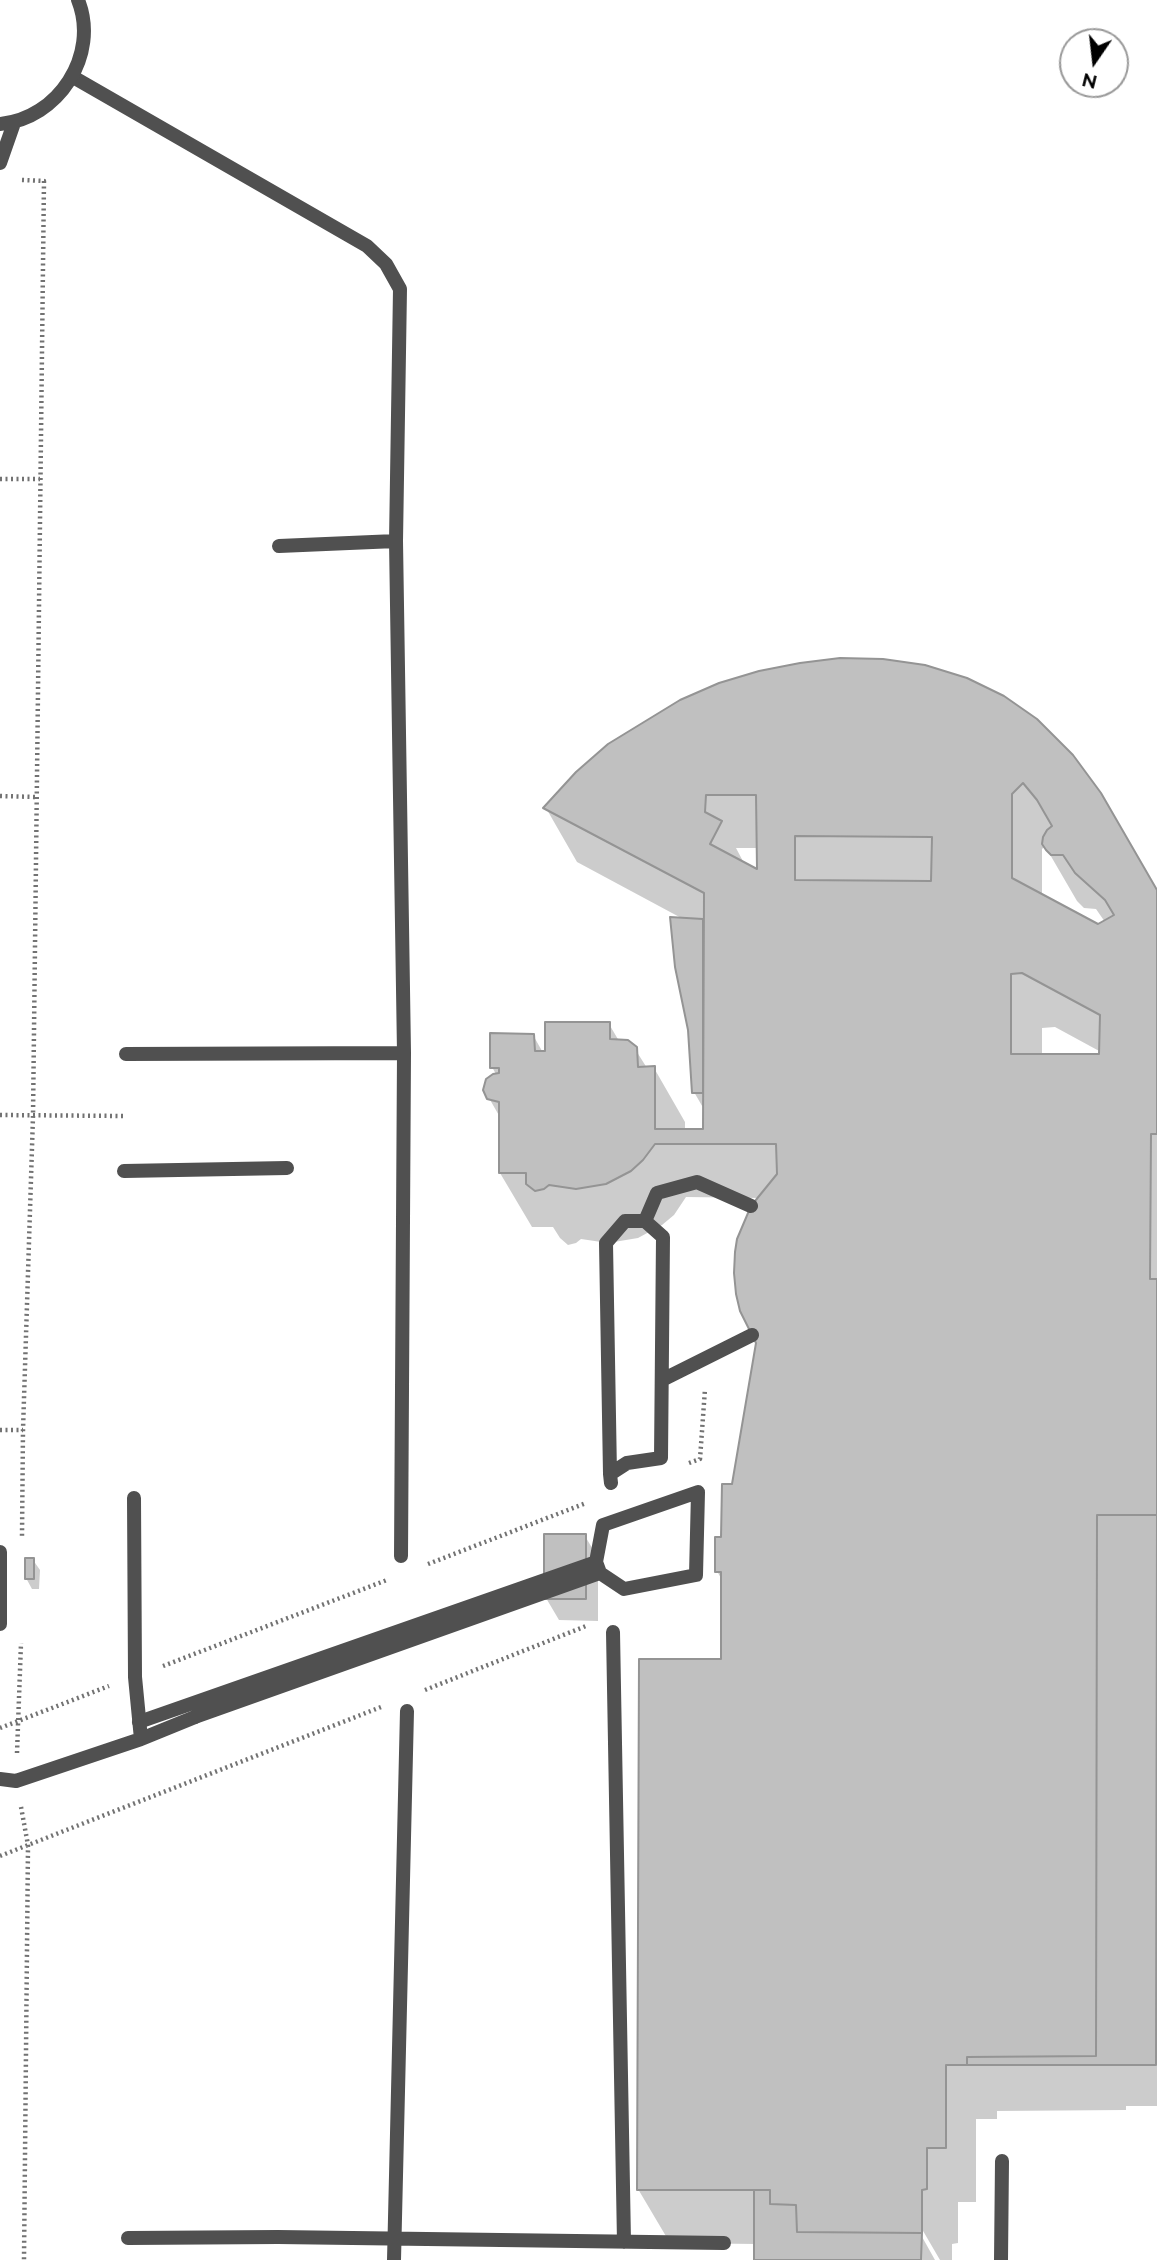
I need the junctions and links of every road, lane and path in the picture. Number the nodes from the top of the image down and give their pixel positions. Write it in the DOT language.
graph roads {
  1 [pos="78,0"];
  2 [pos="73,77"];
  3 [pos="7,123"];
  4 [pos="0,163"];
  5 [pos="11,179"];
  6 [pos="0,479"];
  7 [pos="40,479"];
  8 [pos="396,541"];
  9 [pos="279,546"];
  10 [pos="0,796"];
  11 [pos="37,797"];
  12 [pos="404,1053"];
  13 [pos="126,1054"];
  14 [pos="0,1115"];
  15 [pos="33,1116"];
  16 [pos="125,1116"];
  17 [pos="287,1168"];
  18 [pos="124,1171"];
  19 [pos="751,1206"];
  20 [pos="645,1221"];
  21 [pos="752,1335"];
  22 [pos="662,1380"];
  23 [pos="0,1430"];
  24 [pos="23,1430"];
  25 [pos="134,1498"];
  26 [pos="22,1539"];
  27 [pos="0,1552"];
  28 [pos="401,1556"];
  29 [pos="598,1568"];
  30 [pos="0,1624"];
  31 [pos="586,1626"];
  32 [pos="613,1632"];
  33 [pos="21,1635"];
  34 [pos="418,1692"];
  35 [pos="392,1703"];
  36 [pos="407,1711"];
  37 [pos="139,1722"];
  38 [pos="142,1738"];
  39 [pos="0,1779"];
  40 [pos="16,1781"];
  41 [pos="28,1845"];
  42 [pos="0,1856"];
  43 [pos="1002,2161"];
  44 [pos="128,2238"];
  45 [pos="394,2240"];
  46 [pos="624,2242"];
  47 [pos="723,2243"];
  48 [pos="24,2260"];
  49 [pos="394,2260"];
  50 [pos="1001,2260"];
  1 -- 2 [label="street"];
  2 -- 3 [label="street"];
  2 -- 8 [label="street"];
  3 -- 4 [label="street"];
  5 -- 7 [label="path"];
  6 -- 7 [label="path"];
  7 -- 11 [label="path"];
  8 -- 9 [label="street"];
  8 -- 12 [label="street"];
  10 -- 11 [label="path"];
  11 -- 15 [label="path"];
  12 -- 13 [label="street"];
  12 -- 28 [label="street"];
  14 -- 15 [label="path"];
  15 -- 16 [label="path"];
  15 -- 24 [label="path"];
  17 -- 18 [label="street"];
  19 -- 20 [label="street"];
  20 -- 22 [label="street"];
  20 -- 22 [label="street"];
  21 -- 22 [label="street"];
  23 -- 24 [label="path"];
  24 -- 26 [label="path"];
  25 -- 37 [label="street"];
  27 -- 30 [label="street"];
  29 -- 29 [label="street, bridge"];
  29 -- 37 [label="street, bridge"];
  29 -- 38 [label="street, bridge"];
  31 -- 34 [label="path"];
  32 -- 46 [label="street"];
  33 -- 40 [label="path"];
  35 -- 41 [label="path"];
  36 -- 45 [label="street"];
  37 -- 38 [label="street"];
  38 -- 40 [label="street"];
  39 -- 40 [label="street"];
  40 -- 41 [label="path"];
  41 -- 42 [label="path"];
  41 -- 48 [label="path"];
  43 -- 50 [label="street"];
  44 -- 45 [label="street"];
  45 -- 46 [label="street"];
  45 -- 49 [label="street"];
  46 -- 47 [label="street"];
}
